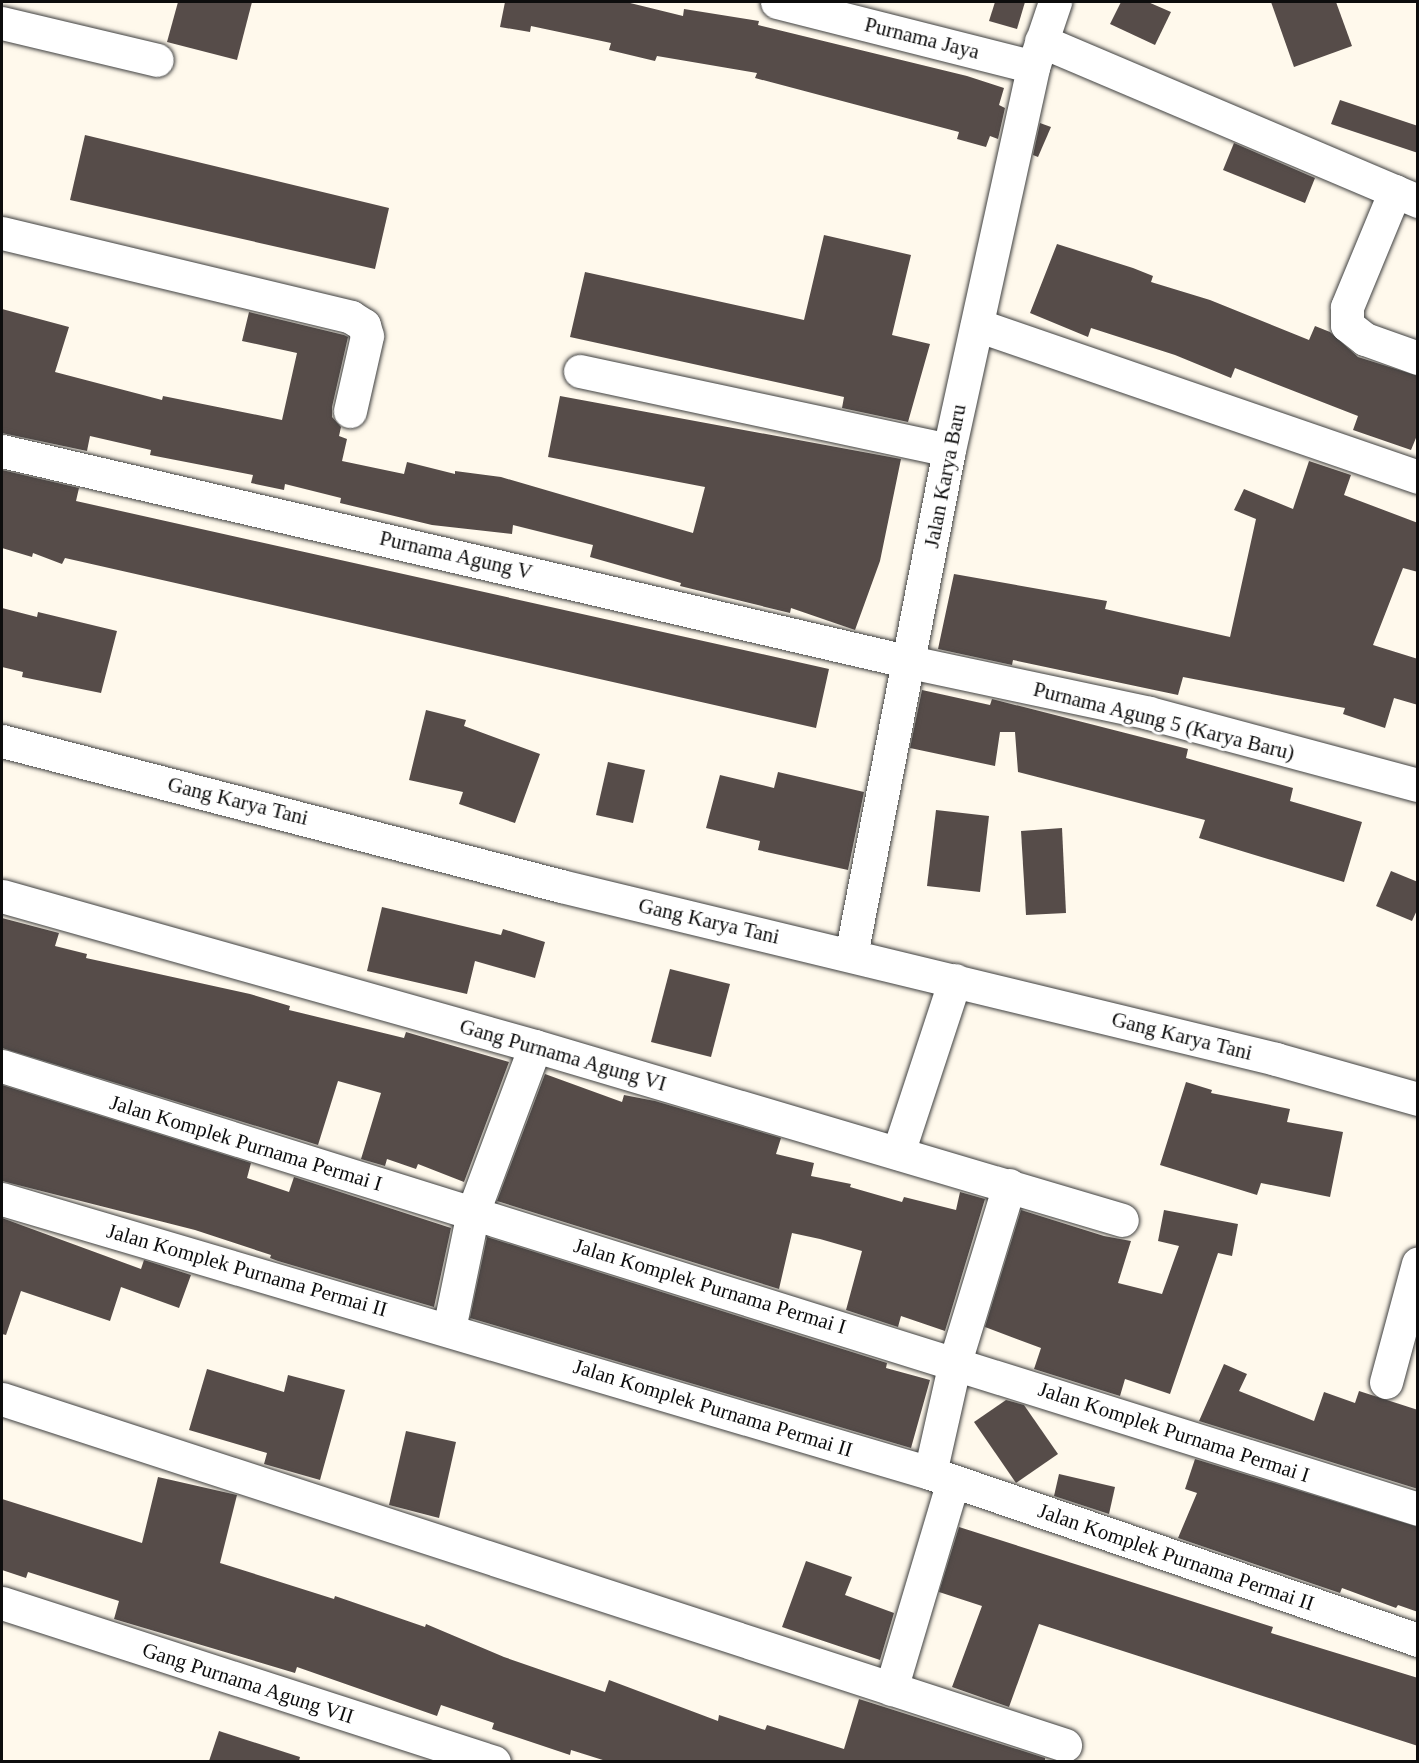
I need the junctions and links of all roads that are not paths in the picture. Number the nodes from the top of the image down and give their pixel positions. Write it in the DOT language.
graph roads {
  1 [pos="777,2"];
  2 [pos="1055,2"];
  3 [pos="2,23"];
  4 [pos="1037,54"];
  5 [pos="157,60"];
  6 [pos="1406,196"];
  7 [pos="2,233"];
  8 [pos="977,325"];
  9 [pos="1418,358"];
  10 [pos="580,371"];
  11 [pos="350,411"];
  12 [pos="949,450"];
  13 [pos="2,451"];
  14 [pos="1418,477"];
  15 [pos="910,662"];
  16 [pos="2,741"];
  17 [pos="1418,785"];
  18 [pos="2,896"];
  19 [pos="851,955"];
  20 [pos="955,980"];
  21 [pos="535,1046"];
  22 [pos="2,1066"];
  23 [pos="1418,1099"];
  24 [pos="898,1153"];
  25 [pos="1009,1185"];
  26 [pos="2,1199"];
  27 [pos="473,1212"];
  28 [pos="1122,1220"];
  29 [pos="1418,1263"];
  30 [pos="449,1329"];
  31 [pos="955,1362"];
  32 [pos="1386,1382"];
  33 [pos="2,1399"];
  34 [pos="942,1477"];
  35 [pos="1418,1509"];
  36 [pos="2,1603"];
  37 [pos="1418,1640"];
  38 [pos="891,1689"];
  39 [pos="1065,1745"];
  40 [pos="494,1761"];
  1 -- 4 [label="street, Purnama Jaya"];
  2 -- 4 [label="street, Jalan Karya Baru"];
  3 -- 5 [label="street"];
  4 -- 6 [label="street, Purnama Jaya"];
  4 -- 8 [label="street, Jalan Karya Baru"];
  6 -- 9 [label="street"];
  7 -- 11 [label="street"];
  8 -- 12 [label="street, Jalan Karya Baru"];
  8 -- 14 [label="street"];
  10 -- 12 [label="street"];
  12 -- 15 [label="street, Jalan Karya Baru"];
  13 -- 15 [label="street, Purnama Agung V"];
  15 -- 17 [label="street, Purnama Agung 5 (Karya Baru)"];
  15 -- 19 [label="street, Jalan Karya Baru"];
  16 -- 19 [label="street, Gang Karya Tani"];
  18 -- 21 [label="street, Gang Purnama Agung VI"];
  19 -- 20 [label="street, Gang Karya Tani"];
  20 -- 23 [label="street, Gang Karya Tani"];
  20 -- 24 [label="street"];
  21 -- 24 [label="street, Gang Purnama Agung VI"];
  21 -- 27 [label="street"];
  22 -- 27 [label="street, Jalan Komplek Purnama Permai I"];
  24 -- 25 [label="street, Gang Purnama Agung VI"];
  25 -- 28 [label="street, Gang Purnama Agung VI"];
  25 -- 31 [label="street"];
  26 -- 30 [label="street, Jalan Komplek Purnama Permai II"];
  27 -- 30 [label="street"];
  27 -- 31 [label="street, Jalan Komplek Purnama Permai I"];
  29 -- 32 [label="street"];
  30 -- 34 [label="street, Jalan Komplek Purnama Permai II"];
  31 -- 34 [label="street"];
  31 -- 35 [label="street, Jalan Komplek Purnama Permai I"];
  33 -- 38 [label="street"];
  34 -- 37 [label="street, Jalan Komplek Purnama Permai II"];
  34 -- 38 [label="street"];
  36 -- 40 [label="street, Gang Purnama Agung VII"];
  38 -- 39 [label="street"];
}
